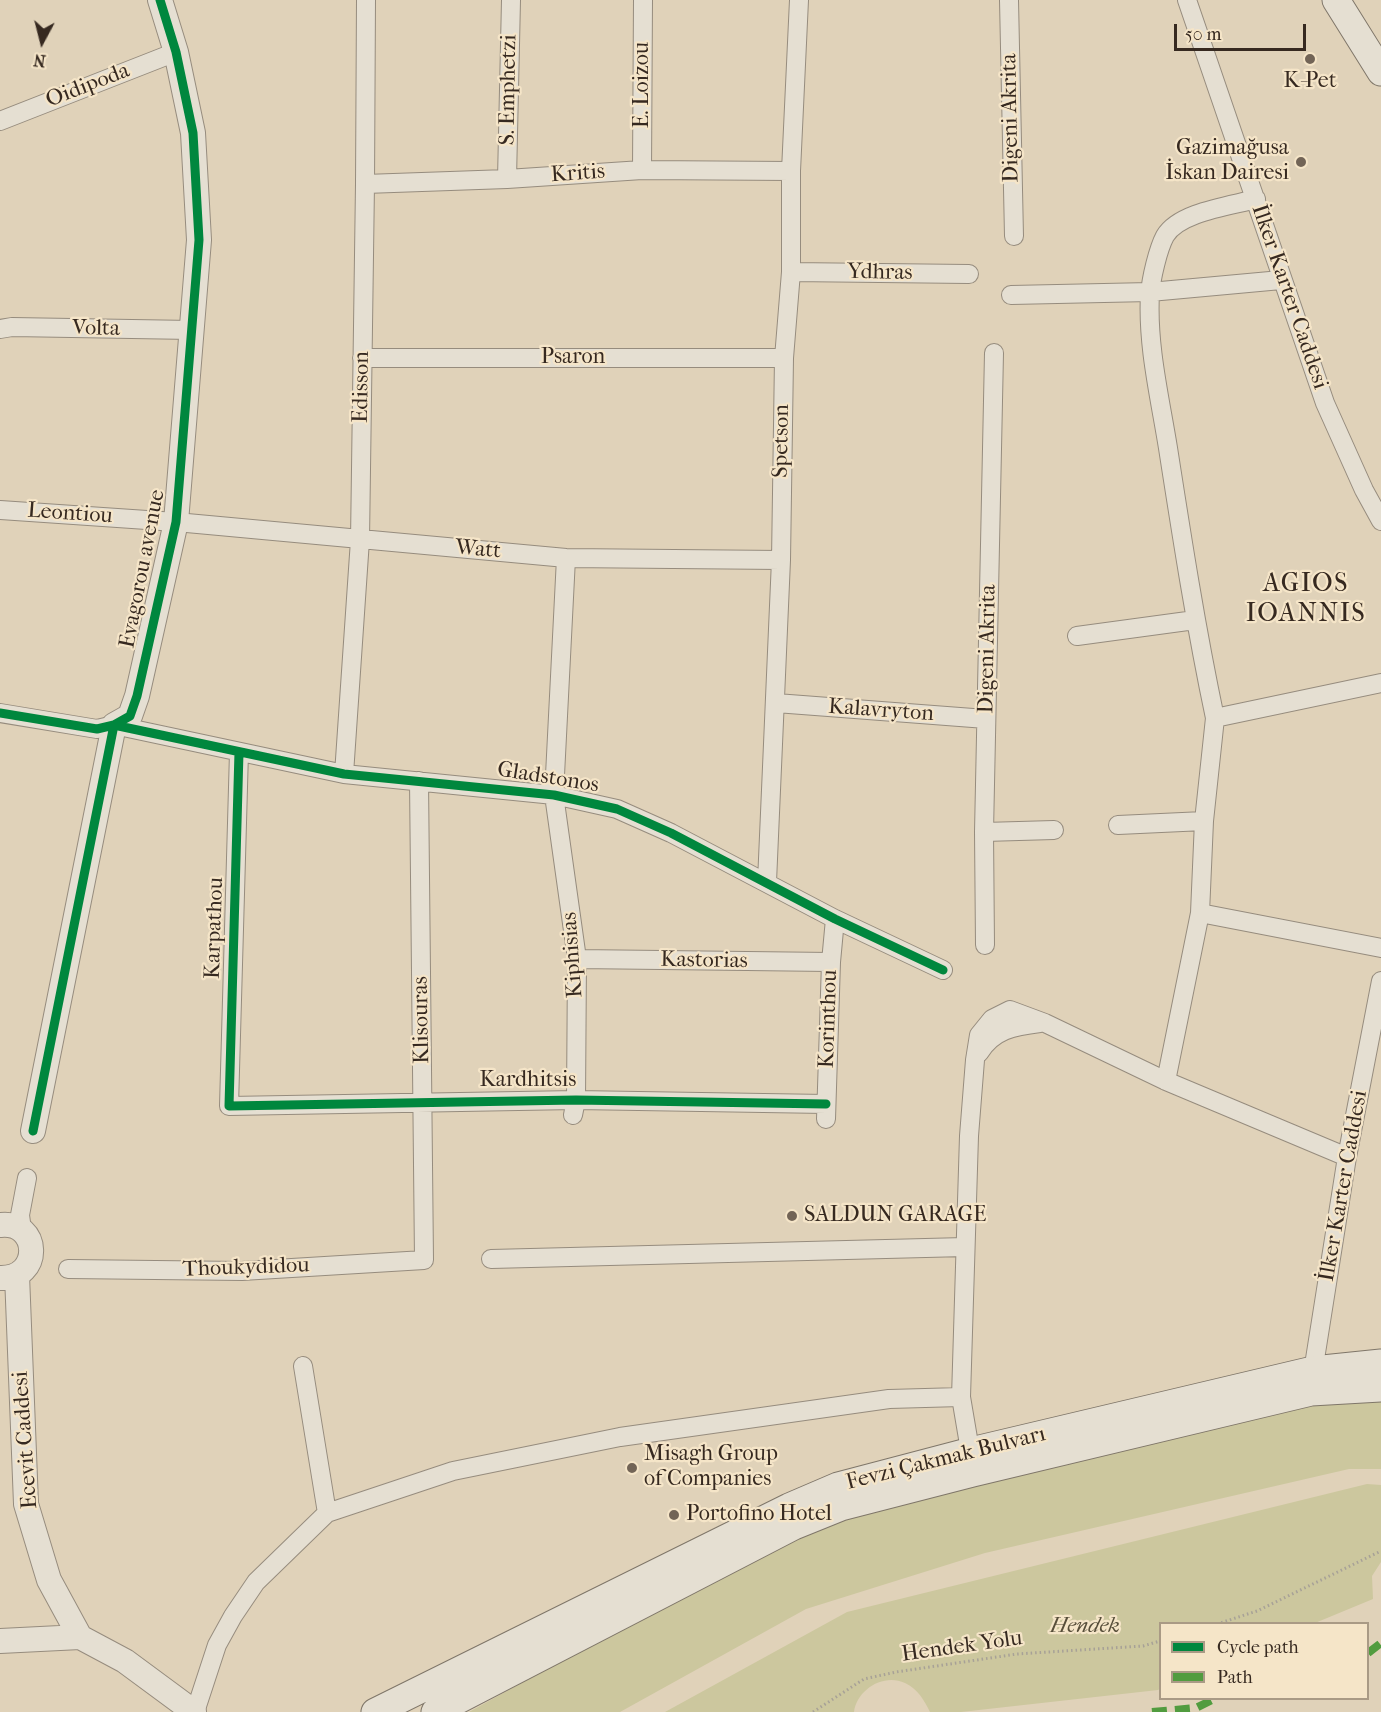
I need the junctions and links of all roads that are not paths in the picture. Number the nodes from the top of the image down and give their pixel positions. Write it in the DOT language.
graph roads {
  1 [pos="160,0"];
  2 [pos="366,0"];
  3 [pos="511,0"];
  4 [pos="643,0"];
  5 [pos="799,0"];
  6 [pos="1009,0"];
  7 [pos="1187,0"];
  8 [pos="1336,0"];
  9 [pos="1358,0"];
  10 [pos="1381,38"];
  11 [pos="176,52"];
  12 [pos="1381,72"];
  13 [pos="0,121"];
  14 [pos="642,170"];
  15 [pos="791,171"];
  16 [pos="507,179"];
  17 [pos="365,184"];
  18 [pos="1256,199"];
  19 [pos="1014,236"];
  20 [pos="791,272"];
  21 [pos="969,274"];
  22 [pos="1281,280"];
  23 [pos="1150,292"];
  24 [pos="1011,295"];
  25 [pos="0,329"];
  26 [pos="192,330"];
  27 [pos="994,353"];
  28 [pos="362,358"];
  29 [pos="784,358"];
  30 [pos="0,510"];
  31 [pos="1381,521"];
  32 [pos="176,522"];
  33 [pos="360,540"];
  34 [pos="566,558"];
  35 [pos="781,560"];
  36 [pos="1195,620"];
  37 [pos="1077,636"];
  38 [pos="1381,683"];
  39 [pos="776,703"];
  40 [pos="0,713"];
  41 [pos="986,718"];
  42 [pos="1215,718"];
  43 [pos="114,726"];
  44 [pos="239,752"];
  45 [pos="344,774"];
  46 [pos="419,781"];
  47 [pos="554,795"];
  48 [pos="1204,821"];
  49 [pos="1118,825"];
  50 [pos="1054,830"];
  51 [pos="984,832"];
  52 [pos="767,882"];
  53 [pos="1200,913"];
  54 [pos="835,919"];
  55 [pos="985,945"];
  56 [pos="1381,948"];
  57 [pos="577,959"];
  58 [pos="831,962"];
  59 [pos="943,970"];
  60 [pos="1381,981"];
  61 [pos="1375,1045"];
  62 [pos="1166,1081"];
  63 [pos="424,1101"];
  64 [pos="230,1106"];
  65 [pos="574,1108"];
  66 [pos="826,1112"];
  67 [pos="33,1131"];
  68 [pos="1347,1157"];
  69 [pos="27,1179"];
  70 [pos="11,1227"];
  71 [pos="964,1247"];
  72 [pos="491,1259"];
  73 [pos="424,1260"];
  74 [pos="68,1269"];
  75 [pos="9,1276"];
  76 [pos="1381,1363"];
  77 [pos="303,1366"];
  78 [pos="1312,1381"];
  79 [pos="1381,1388"];
  80 [pos="961,1397"];
  81 [pos="972,1462"];
  82 [pos="327,1513"];
  83 [pos="80,1637"];
  84 [pos="0,1641"];
  85 [pos="195,1712"];
  86 [pos="375,1712"];
  87 [pos="435,1712"];
  1 -- 11 [label="street, Evagorou avenue"];
  2 -- 17 [label="street, Edisson"];
  3 -- 16 [label="street, S. Emphetzi"];
  4 -- 14 [label="street, E. Loizou"];
  5 -- 15 [label="street, Spetson"];
  6 -- 19 [label="street, Digeni Akrita"];
  7 -- 18 [label="street, İlker Karter Caddesi"];
  8 -- 12 [label="main road"];
  9 -- 10 [label="main road"];
  11 -- 13 [label="street, Oidipoda"];
  11 -- 26 [label="street, Evagorou avenue"];
  14 -- 15 [label="street, Kritis"];
  14 -- 16 [label="street, Kritis"];
  15 -- 20 [label="street, Spetson"];
  16 -- 17 [label="street, Kritis"];
  17 -- 28 [label="street, Edisson"];
  18 -- 22 [label="street, İlker Karter Caddesi"];
  18 -- 23 [label="street"];
  20 -- 21 [label="street, Ydhras"];
  20 -- 29 [label="street, Spetson"];
  22 -- 23 [label="street"];
  22 -- 31 [label="street, İlker Karter Caddesi"];
  23 -- 24 [label="street"];
  23 -- 36 [label="street"];
  25 -- 26 [label="street, Volta"];
  26 -- 32 [label="street, Evagorou avenue"];
  27 -- 41 [label="street, Digeni Akrita"];
  28 -- 29 [label="street, Psaron"];
  28 -- 33 [label="street, Edisson"];
  29 -- 35 [label="street, Spetson"];
  30 -- 32 [label="street, Leontiou"];
  32 -- 33 [label="street, Watt"];
  32 -- 43 [label="street, Evagorou avenue"];
  33 -- 34 [label="street, Watt"];
  33 -- 45 [label="street, Edisson"];
  34 -- 35 [label="street, Watt"];
  34 -- 47 [label="street, Kiphisias"];
  35 -- 39 [label="street, Spetson"];
  36 -- 37 [label="street"];
  36 -- 42 [label="street"];
  38 -- 42 [label="street"];
  39 -- 41 [label="street, Kalavryton"];
  39 -- 52 [label="street, Spetson"];
  40 -- 43 [label="street, Gladstonos"];
  41 -- 51 [label="street, Digeni Akrita"];
  42 -- 48 [label="street"];
  43 -- 44 [label="street, Gladstonos"];
  43 -- 67 [label="street"];
  44 -- 45 [label="street, Gladstonos"];
  44 -- 64 [label="street, Karpathou"];
  45 -- 46 [label="street, Gladstonos"];
  46 -- 47 [label="street, Gladstonos"];
  46 -- 63 [label="street, Klisouras"];
  47 -- 52 [label="street, Gladstonos"];
  47 -- 57 [label="street, Kiphisias"];
  48 -- 49 [label="street"];
  48 -- 53 [label="street"];
  50 -- 51 [label="street"];
  51 -- 55 [label="street, Digeni Akrita"];
  52 -- 54 [label="street, Gladstonos"];
  53 -- 56 [label="street"];
  53 -- 62 [label="street"];
  54 -- 58 [label="street, Korinthou"];
  54 -- 59 [label="street, Gladstonos"];
  57 -- 58 [label="street, Kastorias"];
  57 -- 65 [label="street, Kiphisias"];
  58 -- 66 [label="street, Korinthou"];
  60 -- 61 [label="street, İlker Karter Caddesi"];
  61 -- 68 [label="street, İlker Karter Caddesi"];
  62 -- 68 [label="street"];
  62 -- 71 [label="street"];
  63 -- 64 [label="street, Kardhitsis"];
  63 -- 65 [label="street, Kardhitsis"];
  63 -- 73 [label="street, Klisouras"];
  65 -- 66 [label="street, Kardhitsis"];
  68 -- 78 [label="street, İlker Karter Caddesi"];
  69 -- 70 [label="street"];
  70 -- 75 [label="street"];
  71 -- 72 [label="street"];
  71 -- 80 [label="street"];
  73 -- 74 [label="street, Thoukydidou"];
  75 -- 83 [label="street, Ecevit Caddesi"];
  76 -- 78 [label="main road, Fevzi Çakmak Bulvarı"];
  77 -- 82 [label="street"];
  78 -- 79 [label="main road, Fevzi Çakmak Bulvarı"];
  78 -- 81 [label="main road, Fevzi Çakmak Bulvarı"];
  80 -- 81 [label="street"];
  80 -- 82 [label="street"];
  81 -- 86 [label="main road, Fevzi Çakmak Bulvarı"];
  81 -- 87 [label="main road, Fevzi Çakmak Bulvarı"];
  82 -- 85 [label="street"];
  83 -- 84 [label="street"];
  83 -- 85 [label="street"];
}
